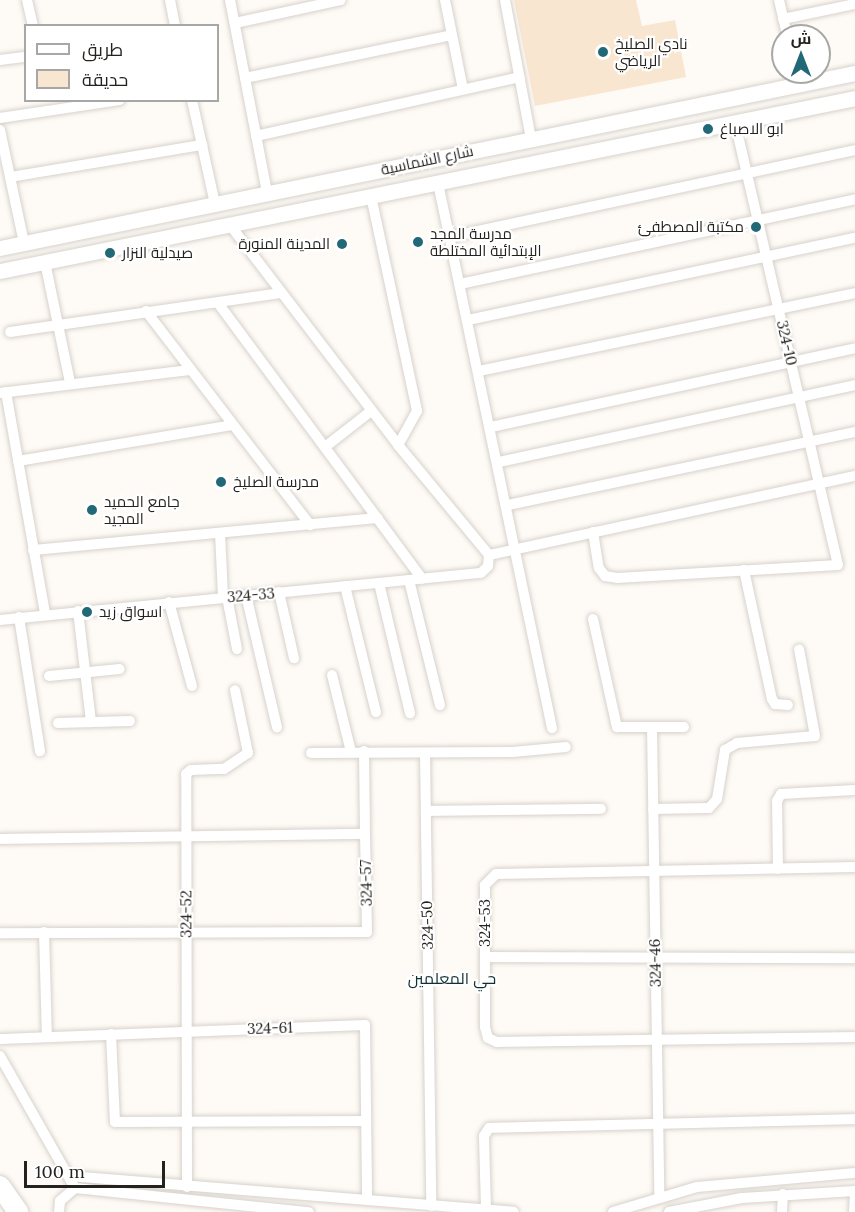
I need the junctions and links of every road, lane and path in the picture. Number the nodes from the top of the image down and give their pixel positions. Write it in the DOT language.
graph roads {
  1 [pos="27,0"];
  2 [pos="170,0"];
  3 [pos="230,0"];
  4 [pos="337,0"];
  5 [pos="445,0"];
  6 [pos="505,0"];
  7 [pos="779,0"];
  8 [pos="855,4"];
  9 [pos="783,19"];
  10 [pos="235,22"];
  11 [pos="33,24"];
  12 [pos="175,24"];
  13 [pos="784,24"];
  14 [pos="452,35"];
  15 [pos="24,57"];
  16 [pos="0,60"];
  17 [pos="855,73"];
  18 [pos="831,75"];
  19 [pos="519,76"];
  20 [pos="246,78"];
  21 [pos="771,84"];
  22 [pos="463,89"];
  23 [pos="855,98"];
  24 [pos="107,102"];
  25 [pos="192,102"];
  26 [pos="0,118"];
  27 [pos="735,122"];
  28 [pos="0,130"];
  29 [pos="256,136"];
  30 [pos="531,139"];
  31 [pos="202,145"];
  32 [pos="855,150"];
  33 [pos="747,173"];
  34 [pos="10,177"];
  35 [pos="438,183"];
  36 [pos="311,184"];
  37 [pos="267,193"];
  38 [pos="371,196"];
  39 [pos="855,200"];
  40 [pos="215,204"];
  41 [pos="315,207"];
  42 [pos="758,219"];
  43 [pos="231,225"];
  44 [pos="450,237"];
  45 [pos="855,238"];
  46 [pos="24,243"];
  47 [pos="0,248"];
  48 [pos="767,257"];
  49 [pos="45,262"];
  50 [pos="0,272"];
  51 [pos="460,284"];
  52 [pos="279,293"];
  53 [pos="855,293"];
  54 [pos="218,303"];
  55 [pos="779,310"];
  56 [pos="146,311"];
  57 [pos="468,320"];
  58 [pos="59,325"];
  59 [pos="10,332"];
  60 [pos="855,348"];
  61 [pos="791,362"];
  62 [pos="190,370"];
  63 [pos="479,371"];
  64 [pos="70,383"];
  65 [pos="855,385"];
  66 [pos="3,392"];
  67 [pos="799,397"];
  68 [pos="371,411"];
  69 [pos="232,425"];
  70 [pos="491,427"];
  71 [pos="855,432"];
  72 [pos="810,442"];
  73 [pos="398,445"];
  74 [pos="325,447"];
  75 [pos="18,460"];
  76 [pos="499,462"];
  77 [pos="855,476"];
  78 [pos="819,484"];
  79 [pos="508,505"];
  80 [pos="378,518"];
  81 [pos="310,525"];
  82 [pos="593,532"];
  83 [pos="220,533"];
  84 [pos="517,548"];
  85 [pos="33,550"];
  86 [pos="489,555"];
  87 [pos="744,570"];
  88 [pos="422,579"];
  89 [pos="410,580"];
  90 [pos="379,583"];
  91 [pos="345,586"];
  92 [pos="279,592"];
  93 [pos="246,595"];
  94 [pos="225,597"];
  95 [pos="169,602"];
  96 [pos="78,611"];
  97 [pos="45,614"];
  98 [pos="19,617"];
  99 [pos="592,619"];
  100 [pos="0,620"];
  101 [pos="800,648"];
  102 [pos="237,649"];
  103 [pos="294,658"];
  104 [pos="120,669"];
  105 [pos="85,672"];
  106 [pos="332,675"];
  107 [pos="49,676"];
  108 [pos="192,686"];
  109 [pos="235,690"];
  110 [pos="440,705"];
  111 [pos="788,705"];
  112 [pos="376,712"];
  113 [pos="410,713"];
  114 [pos="130,721"];
  115 [pos="91,722"];
  116 [pos="58,723"];
  117 [pos="277,727"];
  118 [pos="684,727"];
  119 [pos="552,728"];
  120 [pos="652,728"];
  121 [pos="566,747"];
  122 [pos="40,751"];
  123 [pos="364,751"];
  124 [pos="351,752"];
  125 [pos="311,753"];
  126 [pos="425,753"];
  127 [pos="855,790"];
  128 [pos="601,809"];
  129 [pos="653,809"];
  130 [pos="426,811"];
  131 [pos="366,834"];
  132 [pos="186,836"];
  133 [pos="0,839"];
  134 [pos="855,867"];
  135 [pos="778,869"];
  136 [pos="654,870"];
  137 [pos="44,932"];
  138 [pos="186,932"];
  139 [pos="0,933"];
  140 [pos="485,957"];
  141 [pos="655,957"];
  142 [pos="855,958"];
  143 [pos="186,1031"];
  144 [pos="111,1034"];
  145 [pos="47,1037"];
  146 [pos="855,1037"];
  147 [pos="0,1039"];
  148 [pos="656,1040"];
  149 [pos="0,1056"];
  150 [pos="855,1119"];
  151 [pos="366,1121"];
  152 [pos="186,1122"];
  153 [pos="658,1122"];
  154 [pos="855,1173"];
  155 [pos="69,1176"];
  156 [pos="813,1176"];
  157 [pos="0,1186"];
  158 [pos="187,1187"];
  159 [pos="75,1188"];
  160 [pos="855,1191"];
  161 [pos="813,1193"];
  162 [pos="783,1194"];
  163 [pos="307,1197"];
  164 [pos="659,1198"];
  165 [pos="367,1200"];
  166 [pos="431,1206"];
  167 [pos="704,1208"];
  168 [pos="486,1209"];
  169 [pos="273,1211"];
  170 [pos="18,1212"];
  171 [pos="59,1212"];
  172 [pos="309,1212"];
  173 [pos="513,1212"];
  174 [pos="613,1212"];
  175 [pos="669,1212"];
  176 [pos="782,1212"];
  177 [pos="854,1212"];
  1 -- 11 [label="street"];
  2 -- 12 [label="street"];
  3 -- 10 [label="street"];
  4 -- 10 [label="street"];
  5 -- 14 [label="street"];
  6 -- 19 [label="street"];
  7 -- 9 [label="street"];
  8 -- 9 [label="street"];
  9 -- 13 [label="street"];
  10 -- 20 [label="street"];
  14 -- 20 [label="street"];
  14 -- 22 [label="street"];
  15 -- 16 [label="street"];
  17 -- 18 [label="street, شارع الشماسية"];
  19 -- 22 [label="street"];
  19 -- 30 [label="street"];
  20 -- 29 [label="street"];
  21 -- 30 [label="street, شارع الشماسية"];
  22 -- 29 [label="street"];
  23 -- 27 [label="street, شارع الشماسية"];
  24 -- 26 [label="street"];
  25 -- 31 [label="street"];
  27 -- 33 [label="street, 324-10"];
  27 -- 35 [label="street, شارع الشماسية"];
  28 -- 34 [label="street"];
  29 -- 37 [label="street"];
  30 -- 36 [label="street, شارع الشماسية"];
  31 -- 34 [label="street"];
  31 -- 40 [label="street"];
  32 -- 33 [label="street"];
  33 -- 42 [label="street, 324-10"];
  33 -- 44 [label="street"];
  34 -- 46 [label="street"];
  35 -- 38 [label="street, شارع الشماسية"];
  35 -- 44 [label="street"];
  36 -- 37 [label="street, شارع الشماسية"];
  36 -- 41 [label="street"];
  37 -- 40 [label="street, شارع الشماسية"];
  38 -- 41 [label="street, شارع الشماسية"];
  38 -- 73 [label="street"];
  39 -- 42 [label="street"];
  40 -- 46 [label="street, شارع الشماسية"];
  41 -- 43 [label="street, شارع الشماسية"];
  42 -- 48 [label="street, 324-10"];
  42 -- 51 [label="street"];
  43 -- 49 [label="street, شارع الشماسية"];
  43 -- 52 [label="street"];
  44 -- 51 [label="street"];
  45 -- 48 [label="street"];
  46 -- 47 [label="street, شارع الشماسية"];
  48 -- 55 [label="street, 324-10"];
  48 -- 57 [label="street"];
  49 -- 50 [label="street, شارع الشماسية"];
  49 -- 58 [label="street"];
  51 -- 57 [label="street"];
  52 -- 54 [label="street"];
  52 -- 68 [label="street"];
  53 -- 55 [label="street"];
  54 -- 56 [label="street"];
  54 -- 74 [label="street"];
  55 -- 61 [label="street, 324-10"];
  55 -- 63 [label="street"];
  56 -- 58 [label="street"];
  56 -- 62 [label="street"];
  57 -- 63 [label="street"];
  58 -- 59 [label="street"];
  58 -- 64 [label="street"];
  60 -- 61 [label="street"];
  61 -- 67 [label="street, 324-10"];
  61 -- 70 [label="street"];
  62 -- 64 [label="street"];
  62 -- 69 [label="street"];
  63 -- 70 [label="street"];
  64 -- 66 [label="street"];
  65 -- 67 [label="street"];
  66 -- 75 [label="street"];
  67 -- 72 [label="street, 324-10"];
  67 -- 76 [label="street"];
  68 -- 73 [label="street"];
  68 -- 74 [label="street"];
  69 -- 75 [label="street"];
  69 -- 81 [label="street"];
  70 -- 76 [label="street"];
  71 -- 72 [label="street"];
  72 -- 78 [label="street, 324-10"];
  72 -- 79 [label="street"];
  73 -- 86 [label="street"];
  74 -- 80 [label="street"];
  75 -- 85 [label="street"];
  76 -- 79 [label="street"];
  77 -- 78 [label="street"];
  78 -- 82 [label="street"];
  78 -- 87 [label="street, 324-10"];
  79 -- 84 [label="street"];
  80 -- 81 [label="street"];
  80 -- 88 [label="street"];
  81 -- 83 [label="street"];
  82 -- 84 [label="street"];
  82 -- 87 [label="street"];
  83 -- 85 [label="street"];
  83 -- 94 [label="street"];
  84 -- 86 [label="street"];
  84 -- 119 [label="street"];
  85 -- 97 [label="street"];
  86 -- 88 [label="street, 324-33"];
  87 -- 111 [label="street"];
  88 -- 89 [label="street, 324-33"];
  89 -- 90 [label="street, 324-33"];
  89 -- 110 [label="street"];
  90 -- 91 [label="street, 324-33"];
  90 -- 113 [label="street"];
  91 -- 92 [label="street, 324-33"];
  91 -- 112 [label="street"];
  92 -- 93 [label="street, 324-33"];
  92 -- 103 [label="street"];
  93 -- 94 [label="street, 324-33"];
  93 -- 117 [label="street"];
  94 -- 95 [label="street, 324-33"];
  94 -- 102 [label="street"];
  95 -- 96 [label="street, 324-33"];
  95 -- 108 [label="street"];
  96 -- 97 [label="street, 324-33"];
  96 -- 105 [label="street"];
  97 -- 98 [label="street, 324-33"];
  98 -- 100 [label="street, 324-33"];
  98 -- 122 [label="street"];
  99 -- 120 [label="street"];
  101 -- 129 [label="street"];
  104 -- 105 [label="street"];
  105 -- 107 [label="street"];
  105 -- 115 [label="street"];
  106 -- 124 [label="street"];
  109 -- 132 [label="street, 324-52"];
  114 -- 115 [label="street"];
  115 -- 116 [label="street"];
  118 -- 120 [label="street"];
  120 -- 129 [label="street, 324-46"];
  121 -- 126 [label="street"];
  123 -- 124 [label="street"];
  123 -- 126 [label="street"];
  123 -- 131 [label="street"];
  124 -- 125 [label="street"];
  126 -- 130 [label="street, 324-50"];
  127 -- 135 [label="street"];
  128 -- 130 [label="street"];
  129 -- 136 [label="street, 324-46"];
  130 -- 166 [label="street, 324-50"];
  131 -- 132 [label="street"];
  131 -- 138 [label="street, 324-57"];
  132 -- 133 [label="street"];
  132 -- 138 [label="street, 324-52"];
  134 -- 135 [label="street"];
  135 -- 136 [label="street"];
  136 -- 140 [label="street, 324-53"];
  136 -- 141 [label="street, 324-46"];
  137 -- 138 [label="street"];
  137 -- 139 [label="street"];
  137 -- 145 [label="street"];
  138 -- 143 [label="street, 324-52"];
  140 -- 141 [label="street"];
  140 -- 148 [label="street, 324-53"];
  141 -- 142 [label="street"];
  141 -- 148 [label="street, 324-46"];
  143 -- 144 [label="street, 324-61"];
  143 -- 151 [label="street, 324-61"];
  143 -- 152 [label="street, 324-52"];
  144 -- 145 [label="street, 324-61"];
  144 -- 152 [label="street"];
  145 -- 147 [label="street, 324-61"];
  146 -- 148 [label="street"];
  148 -- 153 [label="street, 324-46"];
  149 -- 155 [label="street"];
  150 -- 153 [label="street"];
  151 -- 152 [label="street"];
  151 -- 165 [label="street, 324-61"];
  152 -- 158 [label="street, 324-52"];
  153 -- 164 [label="street, 324-46"];
  153 -- 168 [label="street"];
  154 -- 156 [label="street"];
  155 -- 158 [label="street"];
  155 -- 159 [label="street"];
  156 -- 161 [label="street"];
  156 -- 164 [label="street"];
  157 -- 170 [label="highway"];
  158 -- 163 [label="street"];
  159 -- 169 [label="street"];
  159 -- 171 [label="street"];
  160 -- 161 [label="street"];
  160 -- 177 [label="street"];
  161 -- 162 [label="street"];
  162 -- 167 [label="street"];
  162 -- 176 [label="street"];
  163 -- 165 [label="street"];
  163 -- 172 [label="street"];
  164 -- 174 [label="street"];
  165 -- 166 [label="street"];
  166 -- 168 [label="street"];
  167 -- 175 [label="street"];
  168 -- 173 [label="street"];
  169 -- 172 [label="street"];
}
